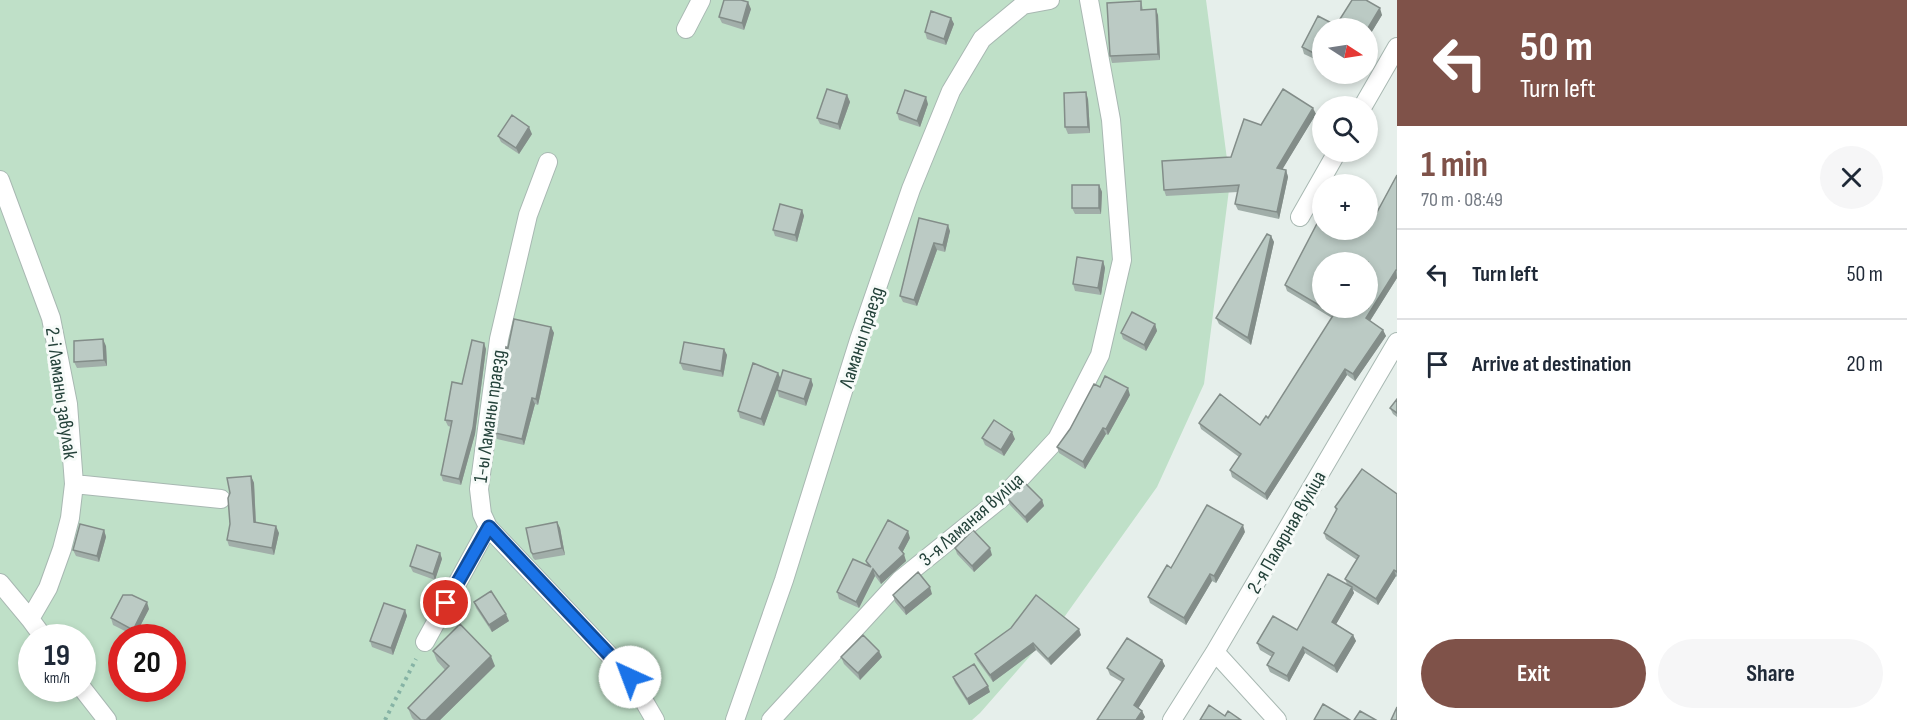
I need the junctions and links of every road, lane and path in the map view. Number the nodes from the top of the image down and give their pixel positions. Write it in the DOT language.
graph roads {
  1 [pos="701,0"];
  2 [pos="1050,0"];
  3 [pos="1089,0"];
  4 [pos="686,29"];
  5 [pos="1397,47"];
  6 [pos="1369,96"];
  7 [pos="548,162"];
  8 [pos="1331,162"];
  9 [pos="0,180"];
  10 [pos="1300,217"];
  11 [pos="1397,342"];
  12 [pos="74,484"];
  13 [pos="220,499"];
  14 [pos="489,527"];
  15 [pos="0,583"];
  16 [pos="30,619"];
  17 [pos="34,624"];
  18 [pos="425,642"];
  19 [pos="1215,652"];
  20 [pos="93,702"];
  21 [pos="107,720"];
  22 [pos="384,720"];
  23 [pos="655,720"];
  24 [pos="735,720"];
  25 [pos="771,720"];
  26 [pos="1172,720"];
  27 [pos="1277,720"];
  1 -- 4 [label="street"];
  2 -- 24 [label="street, Ламаны праезд"];
  3 -- 25 [label="street, 3-я Ламаная вуліца"];
  5 -- 6 [label="street"];
  7 -- 14 [label="street, 1-ы Ламаны праезд"];
  8 -- 10 [label="street"];
  9 -- 12 [label="street, 2-і Ламаны завулак"];
  11 -- 19 [label="street, 2-я Палярная вуліца"];
  12 -- 13 [label="street"];
  12 -- 16 [label="street, 2-і Ламаны завулак"];
  14 -- 18 [label="street"];
  14 -- 23 [label="street, 1-ы Ламаны праезд"];
  15 -- 16 [label="street"];
  16 -- 17 [label="street"];
  18 -- 22 [label="path"];
  19 -- 26 [label="street, 2-я Палярная вуліца"];
  19 -- 27 [label="street"];
  20 -- 21 [label="street"];
}
